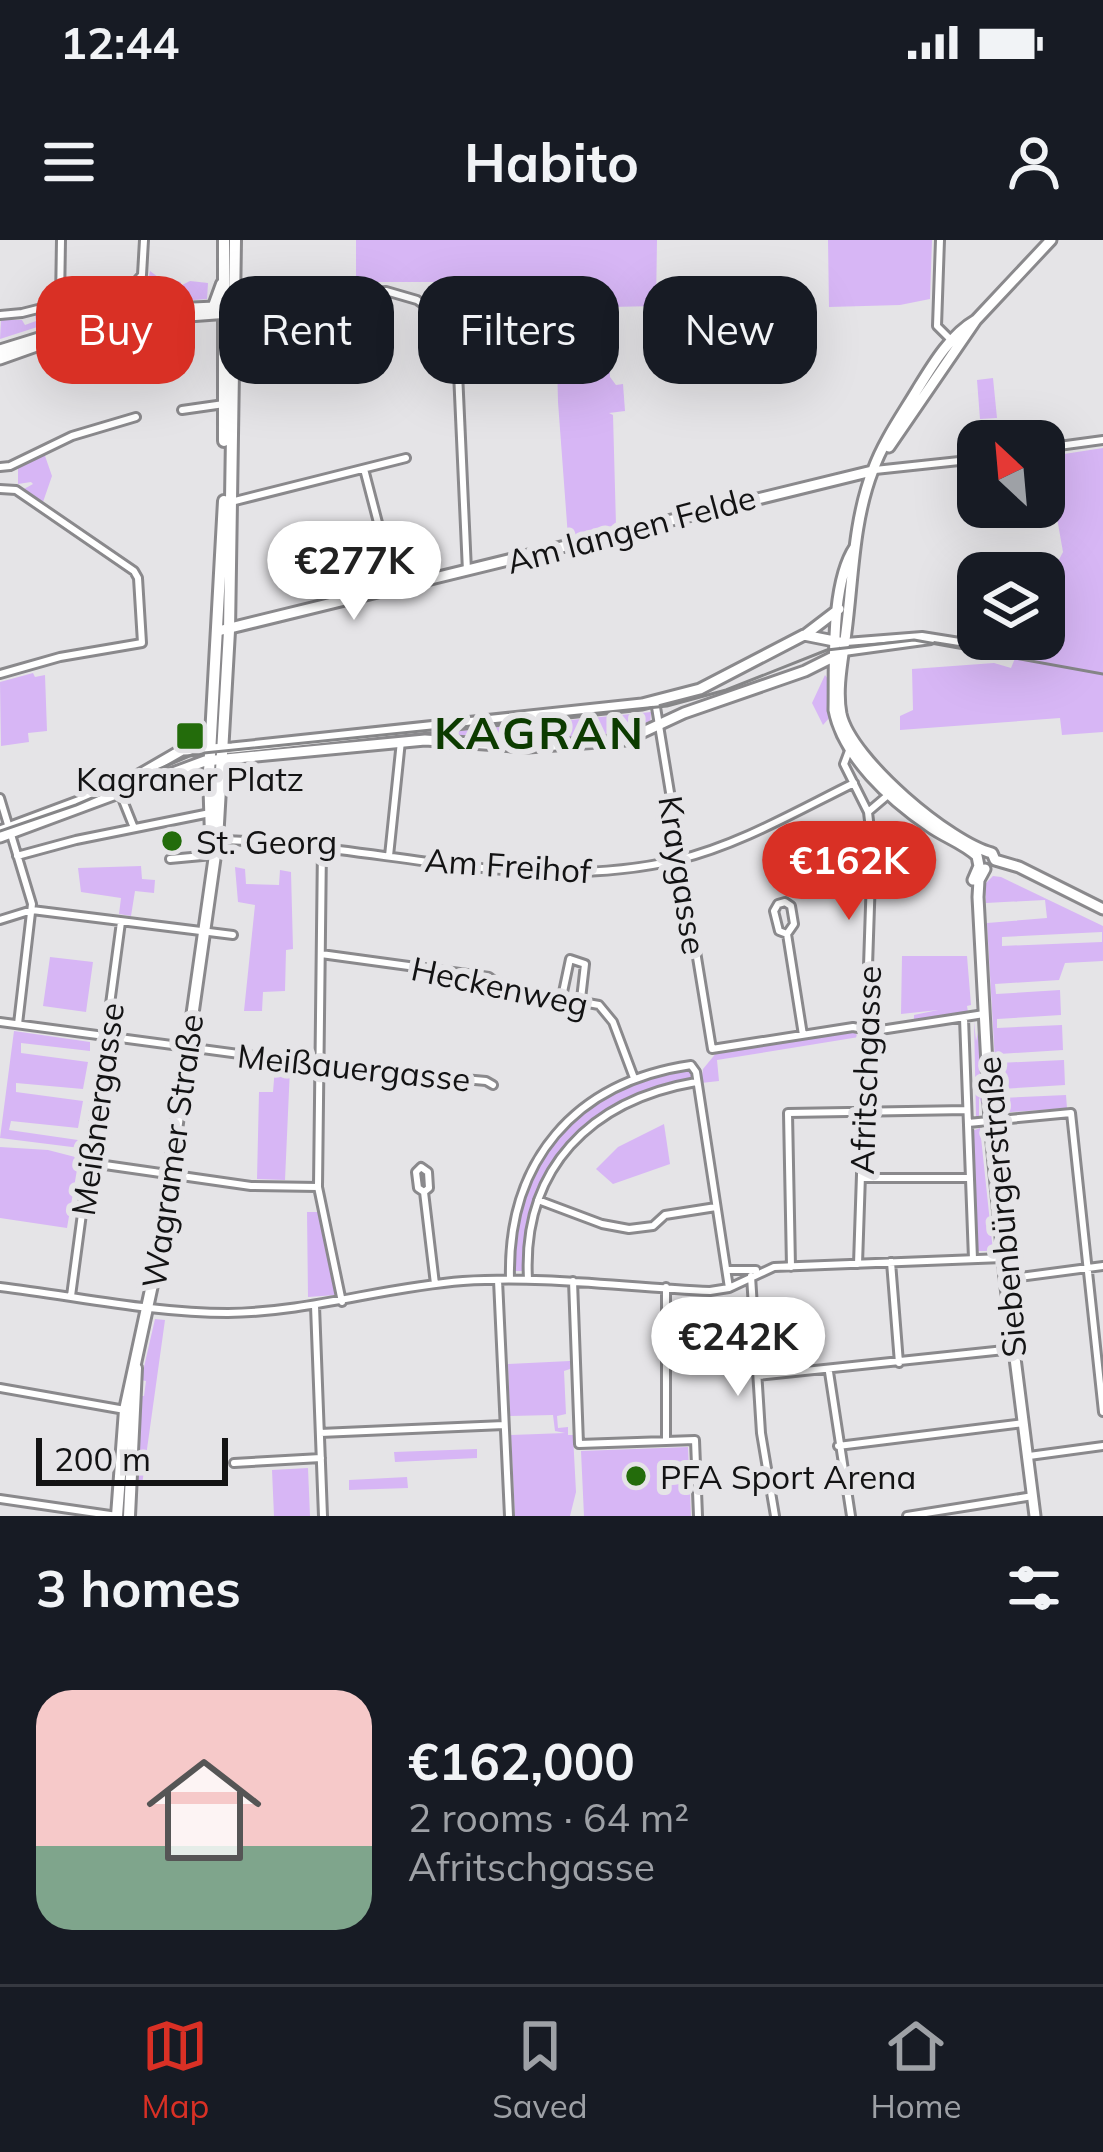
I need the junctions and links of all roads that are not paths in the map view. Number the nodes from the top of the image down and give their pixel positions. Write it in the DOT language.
graph roads {
  1 [pos="61,240"];
  2 [pos="144,240"];
  3 [pos="224,240"];
  4 [pos="235,240"];
  5 [pos="940,240"];
  6 [pos="1051,240"];
  7 [pos="60,276"];
  8 [pos="141,276"];
  9 [pos="224,276"];
  10 [pos="229,276"];
  11 [pos="394,293"];
  12 [pos="36,309"];
  13 [pos="219,311"];
  14 [pos="0,315"];
  15 [pos="955,344"];
  16 [pos="0,354"];
  17 [pos="224,384"];
  18 [pos="227,384"];
  19 [pos="224,404"];
  20 [pos="182,410"];
  21 [pos="136,417"];
  22 [pos="1103,440"];
  23 [pos="1065,445"];
  24 [pos="406,458"];
  25 [pos="957,461"];
  26 [pos="0,467"];
  27 [pos="364,469"];
  28 [pos="872,471"];
  29 [pos="0,489"];
  30 [pos="231,502"];
  31 [pos="856,546"];
  32 [pos="467,571"];
  33 [pos="395,590"];
  34 [pos="839,610"];
  35 [pos="223,631"];
  36 [pos="804,635"];
  37 [pos="957,642"];
  38 [pos="840,648"];
  39 [pos="805,671"];
  40 [pos="0,674"];
  41 [pos="835,685"];
  42 [pos="655,701"];
  43 [pos="659,724"];
  44 [pos="401,741"];
  45 [pos="854,744"];
  46 [pos="216,754"];
  47 [pos="854,783"];
  48 [pos="119,790"];
  49 [pos="892,792"];
  50 [pos="0,798"];
  51 [pos="868,812"];
  52 [pos="210,813"];
  53 [pos="134,828"];
  54 [pos="5,832"];
  55 [pos="217,841"];
  56 [pos="322,846"];
  57 [pos="213,855"];
  58 [pos="17,856"];
  59 [pos="389,856"];
  60 [pos="170,859"];
  61 [pos="681,859"];
  62 [pos="985,861"];
  63 [pos="1103,909"];
  64 [pos="32,910"];
  65 [pos="0,920"];
  66 [pos="122,922"];
  67 [pos="203,932"];
  68 [pos="787,934"];
  69 [pos="233,935"];
  70 [pos="321,954"];
  71 [pos="562,997"];
  72 [pos="581,999"];
  73 [pos="984,1014"];
  74 [pos="964,1018"];
  75 [pos="0,1022"];
  76 [pos="17,1024"];
  77 [pos="867,1030"];
  78 [pos="803,1035"];
  79 [pos="107,1036"];
  80 [pos="187,1048"];
  81 [pos="317,1064"];
  82 [pos="634,1078"];
  83 [pos="696,1082"];
  84 [pos="493,1085"];
  85 [pos="864,1110"];
  86 [pos="967,1110"];
  87 [pos="990,1121"];
  88 [pos="968,1123"];
  89 [pos="91,1163"];
  90 [pos="170,1175"];
  91 [pos="862,1178"];
  92 [pos="970,1178"];
  93 [pos="318,1187"];
  94 [pos="424,1192"];
  95 [pos="538,1200"];
  96 [pos="716,1207"];
  97 [pos="1004,1258"];
  98 [pos="973,1259"];
  99 [pos="891,1262"];
  100 [pos="858,1264"];
  101 [pos="791,1267"];
  102 [pos="1103,1267"];
  103 [pos="1086,1268"];
  104 [pos="726,1270"];
  105 [pos="756,1274"];
  106 [pos="528,1279"];
  107 [pos="1005,1279"];
  108 [pos="498,1280"];
  109 [pos="509,1280"];
  110 [pos="573,1281"];
  111 [pos="435,1284"];
  112 [pos="0,1287"];
  113 [pos="666,1287"];
  114 [pos="729,1288"];
  115 [pos="71,1296"];
  116 [pos="343,1303"];
  117 [pos="149,1306"];
  118 [pos="315,1306"];
  119 [pos="1014,1349"];
  120 [pos="899,1363"];
  121 [pos="136,1368"];
  122 [pos="829,1372"];
  123 [pos="758,1376"];
  124 [pos="0,1388"];
  125 [pos="125,1410"];
  126 [pos="1103,1412"];
  127 [pos="1024,1423"];
  128 [pos="504,1425"];
  129 [pos="320,1433"];
  130 [pos="666,1440"];
  131 [pos="838,1446"];
  132 [pos="1103,1446"];
  133 [pos="1028,1456"];
  134 [pos="321,1459"];
  135 [pos="234,1463"];
  136 [pos="1033,1496"];
  137 [pos="0,1499"];
  138 [pos="117,1516"];
  139 [pos="129,1516"];
  140 [pos="323,1516"];
  141 [pos="509,1516"];
  142 [pos="698,1516"];
  143 [pos="775,1516"];
  144 [pos="851,1516"];
  145 [pos="907,1516"];
  146 [pos="1035,1516"];
  1 -- 7 [label="street"];
  2 -- 8 [label="street"];
  3 -- 9 [label="main road, Wagramer Straße"];
  4 -- 10 [label="main road, Wagramer Straße"];
  5 -- 15 [label="street"];
  6 -- 15 [label="main road"];
  11 -- 32 [label="street"];
  12 -- 14 [label="street"];
  13 -- 16 [label="main road"];
  15 -- 28 [label="main road"];
  17 -- 19 [label="main road, Wagramer Straße"];
  18 -- 30 [label="main road, Wagramer Straße"];
  19 -- 20 [label="street"];
  19 -- 35 [label="main road, Wagramer Straße"];
  21 -- 26 [label="street"];
  22 -- 23 [label="street"];
  24 -- 27 [label="street"];
  25 -- 28 [label="street, Am langen Felde"];
  27 -- 30 [label="street"];
  27 -- 33 [label="street"];
  28 -- 31 [label="main road"];
  28 -- 32 [label="main road, Am langen Felde"];
  29 -- 40 [label="street"];
  30 -- 35 [label="main road, Wagramer Straße"];
  31 -- 34 [label="main road"];
  31 -- 38 [label="main road"];
  32 -- 33 [label="main road, Am langen Felde"];
  33 -- 35 [label="main road, Am langen Felde"];
  34 -- 36 [label="main road"];
  34 -- 38 [label="main road"];
  35 -- 46 [label="main road, Wagramer Straße"];
  36 -- 38 [label="main road"];
  36 -- 42 [label="main road"];
  37 -- 38 [label="street"];
  38 -- 39 [label="main road"];
  38 -- 41 [label="main road"];
  38 -- 45 [label="main road"];
  39 -- 41 [label="main road"];
  39 -- 43 [label="main road"];
  41 -- 45 [label="main road"];
  42 -- 43 [label="street, Kraygasse"];
  42 -- 46 [label="main road"];
  43 -- 44 [label="main road"];
  43 -- 61 [label="street, Kraygasse"];
  44 -- 46 [label="main road"];
  44 -- 59 [label="street"];
  45 -- 47 [label="street, Afritschgasse"];
  45 -- 49 [label="main road"];
  46 -- 48 [label="main road"];
  46 -- 52 [label="main road, Wagramer Straße"];
  46 -- 55 [label="main road, Wagramer Straße"];
  47 -- 51 [label="street, Afritschgasse"];
  47 -- 61 [label="street, Am Freihof"];
  48 -- 53 [label="street"];
  48 -- 54 [label="main road"];
  49 -- 51 [label="street"];
  49 -- 62 [label="main road"];
  50 -- 54 [label="street"];
  51 -- 77 [label="street, Afritschgasse"];
  52 -- 53 [label="street"];
  52 -- 57 [label="main road, Wagramer Straße"];
  53 -- 58 [label="street"];
  54 -- 58 [label="street"];
  55 -- 56 [label="street, Am Freihof"];
  55 -- 57 [label="main road, Wagramer Straße"];
  56 -- 59 [label="street, Am Freihof"];
  56 -- 70 [label="street"];
  57 -- 60 [label="street"];
  57 -- 67 [label="main road, Wagramer Straße"];
  58 -- 64 [label="street"];
  59 -- 61 [label="street, Am Freihof"];
  61 -- 78 [label="street, Kraygasse"];
  62 -- 63 [label="main road"];
  62 -- 73 [label="main road, Siebenbürgerstraße"];
  64 -- 65 [label="street"];
  64 -- 66 [label="street"];
  64 -- 76 [label="street"];
  66 -- 67 [label="street"];
  66 -- 79 [label="street, Meißnergasse"];
  67 -- 69 [label="street"];
  67 -- 80 [label="main road, Wagramer Straße"];
  68 -- 68 [label="street"];
  68 -- 78 [label="street"];
  70 -- 71 [label="street, Heckenweg"];
  70 -- 81 [label="street"];
  71 -- 72 [label="street, Heckenweg"];
  71 -- 72 [label="street"];
  72 -- 82 [label="street, Heckenweg"];
  73 -- 74 [label="street"];
  73 -- 87 [label="main road, Siebenbürgerstraße"];
  74 -- 77 [label="street"];
  74 -- 86 [label="street, Siebenbürgerstraße"];
  75 -- 76 [label="street, Meißauergasse"];
  76 -- 79 [label="street, Meißauergasse"];
  77 -- 78 [label="street"];
  77 -- 85 [label="street, Afritschgasse"];
  79 -- 80 [label="street, Meißauergasse"];
  79 -- 89 [label="street, Meißnergasse"];
  80 -- 81 [label="street, Meißauergasse"];
  80 -- 90 [label="main road, Wagramer Straße"];
  81 -- 84 [label="street, Meißauergasse"];
  81 -- 93 [label="street"];
  82 -- 83 [label="street"];
  82 -- 109 [label="street"];
  83 -- 95 [label="street"];
  83 -- 96 [label="street"];
  85 -- 86 [label="street"];
  85 -- 91 [label="street, Afritschgasse"];
  85 -- 101 [label="street"];
  86 -- 88 [label="street, Siebenbürgerstraße"];
  87 -- 88 [label="street"];
  87 -- 97 [label="main road, Siebenbürgerstraße"];
  87 -- 103 [label="street"];
  88 -- 92 [label="street, Siebenbürgerstraße"];
  89 -- 90 [label="street"];
  89 -- 115 [label="street, Meißnergasse"];
  90 -- 93 [label="street"];
  90 -- 117 [label="main road, Wagramer Straße"];
  91 -- 92 [label="street"];
  91 -- 100 [label="street, Afritschgasse"];
  92 -- 98 [label="street, Siebenbürgerstraße"];
  93 -- 116 [label="street"];
  94 -- 111 [label="street"];
  95 -- 96 [label="street"];
  95 -- 106 [label="street"];
  96 -- 104 [label="street"];
  97 -- 98 [label="street"];
  97 -- 107 [label="main road, Siebenbürgerstraße"];
  98 -- 99 [label="street"];
  99 -- 100 [label="street"];
  99 -- 120 [label="street"];
  100 -- 101 [label="street"];
  101 -- 105 [label="street"];
  102 -- 103 [label="street"];
  103 -- 107 [label="street"];
  103 -- 126 [label="street"];
  104 -- 105 [label="street"];
  104 -- 114 [label="street"];
  105 -- 114 [label="street"];
  105 -- 123 [label="street"];
  106 -- 109 [label="street"];
  106 -- 110 [label="street"];
  107 -- 119 [label="main road, Siebenbürgerstraße"];
  108 -- 109 [label="street"];
  108 -- 111 [label="street"];
  108 -- 128 [label="street"];
  110 -- 113 [label="street"];
  110 -- 130 [label="street"];
  111 -- 116 [label="street"];
  112 -- 115 [label="street"];
  113 -- 114 [label="street"];
  113 -- 130 [label="street"];
  115 -- 117 [label="street"];
  116 -- 118 [label="street"];
  117 -- 118 [label="street"];
  117 -- 121 [label="main road, Wagramer Straße"];
  118 -- 129 [label="street"];
  119 -- 120 [label="street"];
  119 -- 127 [label="main road, Siebenbürgerstraße"];
  120 -- 122 [label="street"];
  121 -- 125 [label="main road, Wagramer Straße"];
  121 -- 139 [label="main road, Wagramer Straße"];
  122 -- 123 [label="street"];
  122 -- 131 [label="street"];
  123 -- 143 [label="street"];
  124 -- 125 [label="street"];
  125 -- 138 [label="main road, Wagramer Straße"];
  127 -- 131 [label="street"];
  127 -- 133 [label="main road, Siebenbürgerstraße"];
  128 -- 129 [label="street"];
  128 -- 141 [label="street"];
  129 -- 134 [label="street"];
  130 -- 142 [label="street"];
  131 -- 144 [label="street"];
  132 -- 133 [label="street"];
  133 -- 136 [label="main road, Siebenbürgerstraße"];
  134 -- 135 [label="street"];
  134 -- 140 [label="street"];
  136 -- 145 [label="street"];
  136 -- 146 [label="main road, Siebenbürgerstraße"];
  137 -- 138 [label="street"];
}
